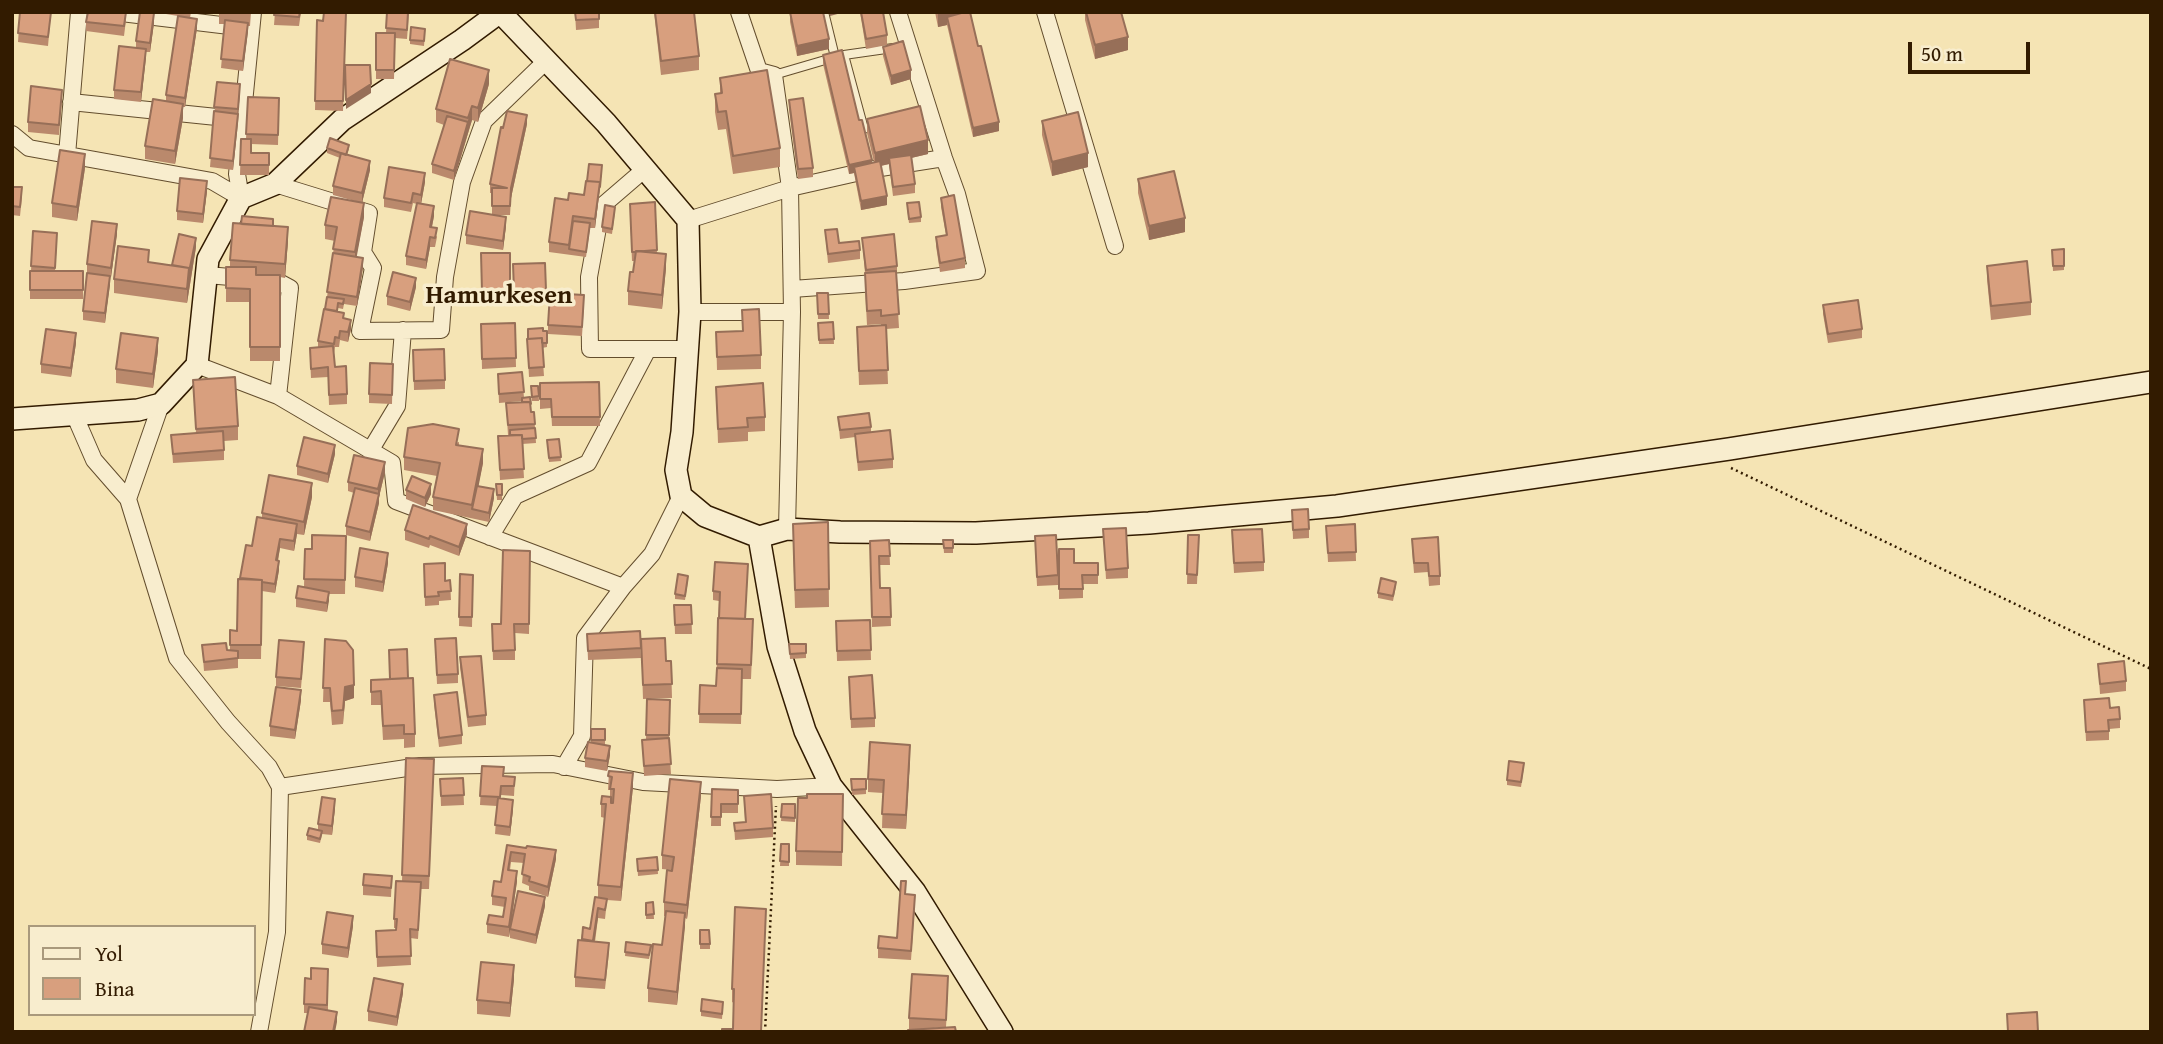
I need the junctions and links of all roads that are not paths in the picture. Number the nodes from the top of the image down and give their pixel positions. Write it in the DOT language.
graph roads {
  1 [pos="79,12"];
  2 [pos="113,12"];
  3 [pos="253,12"];
  4 [pos="500,12"];
  5 [pos="739,12"];
  6 [pos="824,12"];
  7 [pos="898,12"];
  8 [pos="1045,12"];
  9 [pos="251,29"];
  10 [pos="908,45"];
  11 [pos="840,56"];
  12 [pos="546,61"];
  13 [pos="774,75"];
  14 [pos="71,102"];
  15 [pos="242,120"];
  16 [pos="12,134"];
  17 [pos="868,143"];
  18 [pos="67,155"];
  19 [pos="944,158"];
  20 [pos="645,169"];
  21 [pos="275,184"];
  22 [pos="790,188"];
  23 [pos="241,198"];
  24 [pos="688,220"];
  25 [pos="1115,246"];
  26 [pos="206,275"];
  27 [pos="792,289"];
  28 [pos="690,312"];
  29 [pos="792,312"];
  30 [pos="402,330"];
  31 [pos="648,349"];
  32 [pos="687,349"];
  33 [pos="197,365"];
  34 [pos="2151,382"];
  35 [pos="278,396"];
  36 [pos="161,404"];
  37 [pos="74,414"];
  38 [pos="12,419"];
  39 [pos="370,451"];
  40 [pos="681,496"];
  41 [pos="128,499"];
  42 [pos="787,529"];
  43 [pos="490,537"];
  44 [pos="760,537"];
  45 [pos="623,587"];
  46 [pos="564,766"];
  47 [pos="831,786"];
  48 [pos="280,787"];
  49 [pos="259,1032"];
  50 [pos="1002,1032"];
  1 -- 14 [label="street"];
  2 -- 9 [label="street"];
  3 -- 9 [label="street"];
  4 -- 12 [label="street"];
  4 -- 21 [label="street"];
  5 -- 13 [label="street"];
  6 -- 11 [label="lane"];
  7 -- 10 [label="street"];
  8 -- 25 [label="street"];
  9 -- 15 [label="street"];
  10 -- 11 [label="lane"];
  10 -- 19 [label="street"];
  11 -- 13 [label="lane"];
  11 -- 17 [label="lane"];
  12 -- 20 [label="street"];
  12 -- 30 [label="street"];
  13 -- 22 [label="street"];
  14 -- 15 [label="street"];
  14 -- 18 [label="street"];
  15 -- 23 [label="street"];
  16 -- 18 [label="street"];
  18 -- 23 [label="street"];
  19 -- 22 [label="street"];
  19 -- 27 [label="street"];
  20 -- 24 [label="street"];
  20 -- 31 [label="street"];
  21 -- 23 [label="street"];
  21 -- 30 [label="street"];
  22 -- 24 [label="street"];
  22 -- 27 [label="street"];
  23 -- 26 [label="street"];
  24 -- 28 [label="street"];
  26 -- 33 [label="street"];
  26 -- 35 [label="street"];
  27 -- 29 [label="street"];
  28 -- 29 [label="street"];
  28 -- 32 [label="street"];
  29 -- 42 [label="street"];
  30 -- 39 [label="street"];
  31 -- 32 [label="street"];
  31 -- 43 [label="street"];
  32 -- 40 [label="street"];
  33 -- 35 [label="street"];
  33 -- 36 [label="street"];
  34 -- 42 [label="street"];
  35 -- 39 [label="street"];
  36 -- 37 [label="street"];
  36 -- 41 [label="street"];
  37 -- 38 [label="street"];
  37 -- 41 [label="street"];
  39 -- 43 [label="street"];
  40 -- 44 [label="street"];
  40 -- 45 [label="street"];
  41 -- 48 [label="street"];
  42 -- 44 [label="street"];
  43 -- 45 [label="street"];
  44 -- 47 [label="street"];
  45 -- 46 [label="street"];
  46 -- 47 [label="street"];
  46 -- 48 [label="street"];
  47 -- 50 [label="street"];
  48 -- 49 [label="street"];
}
